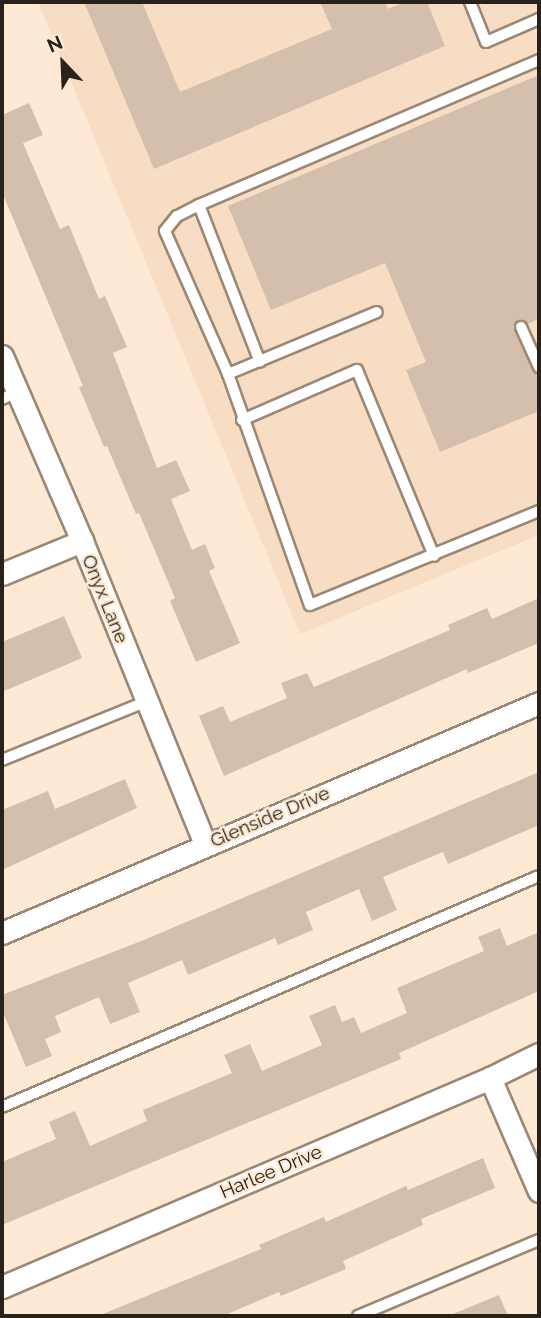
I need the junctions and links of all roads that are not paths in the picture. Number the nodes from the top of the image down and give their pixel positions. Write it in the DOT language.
graph roads {
  1 [pos="470,2"];
  2 [pos="539,19"];
  3 [pos="539,60"];
  4 [pos="199,205"];
  5 [pos="377,312"];
  6 [pos="521,327"];
  7 [pos="2,356"];
  8 [pos="260,362"];
  9 [pos="539,367"];
  10 [pos="228,374"];
  11 [pos="10,396"];
  12 [pos="242,421"];
  13 [pos="539,511"];
  14 [pos="82,541"];
  15 [pos="434,555"];
  16 [pos="2,575"];
  17 [pos="147,701"];
  18 [pos="539,703"];
  19 [pos="2,760"];
  20 [pos="205,844"];
  21 [pos="539,876"];
  22 [pos="2,933"];
  23 [pos="539,1054"];
  24 [pos="490,1078"];
  25 [pos="2,1107"];
  26 [pos="539,1191"];
  27 [pos="539,1240"];
  28 [pos="2,1287"];
  29 [pos="358,1316"];
  1 -- 2 [label="lane"];
  3 -- 4 [label="lane"];
  4 -- 8 [label="lane"];
  4 -- 10 [label="lane"];
  5 -- 8 [label="lane"];
  6 -- 9 [label="lane"];
  7 -- 11 [label="street, Onyx Lane"];
  8 -- 10 [label="lane"];
  10 -- 12 [label="lane"];
  11 -- 14 [label="street, Onyx Lane"];
  12 -- 15 [label="lane"];
  12 -- 15 [label="lane"];
  13 -- 15 [label="lane"];
  14 -- 16 [label="street"];
  14 -- 17 [label="street, Onyx Lane"];
  17 -- 19 [label="lane"];
  17 -- 20 [label="street, Onyx Lane"];
  18 -- 20 [label="street, Glenside Drive"];
  20 -- 22 [label="street, Glenside Drive"];
  21 -- 25 [label="lane"];
  23 -- 24 [label="street, Harlee Drive"];
  24 -- 26 [label="street"];
  24 -- 28 [label="street, Harlee Drive"];
  27 -- 29 [label="lane"];
}
